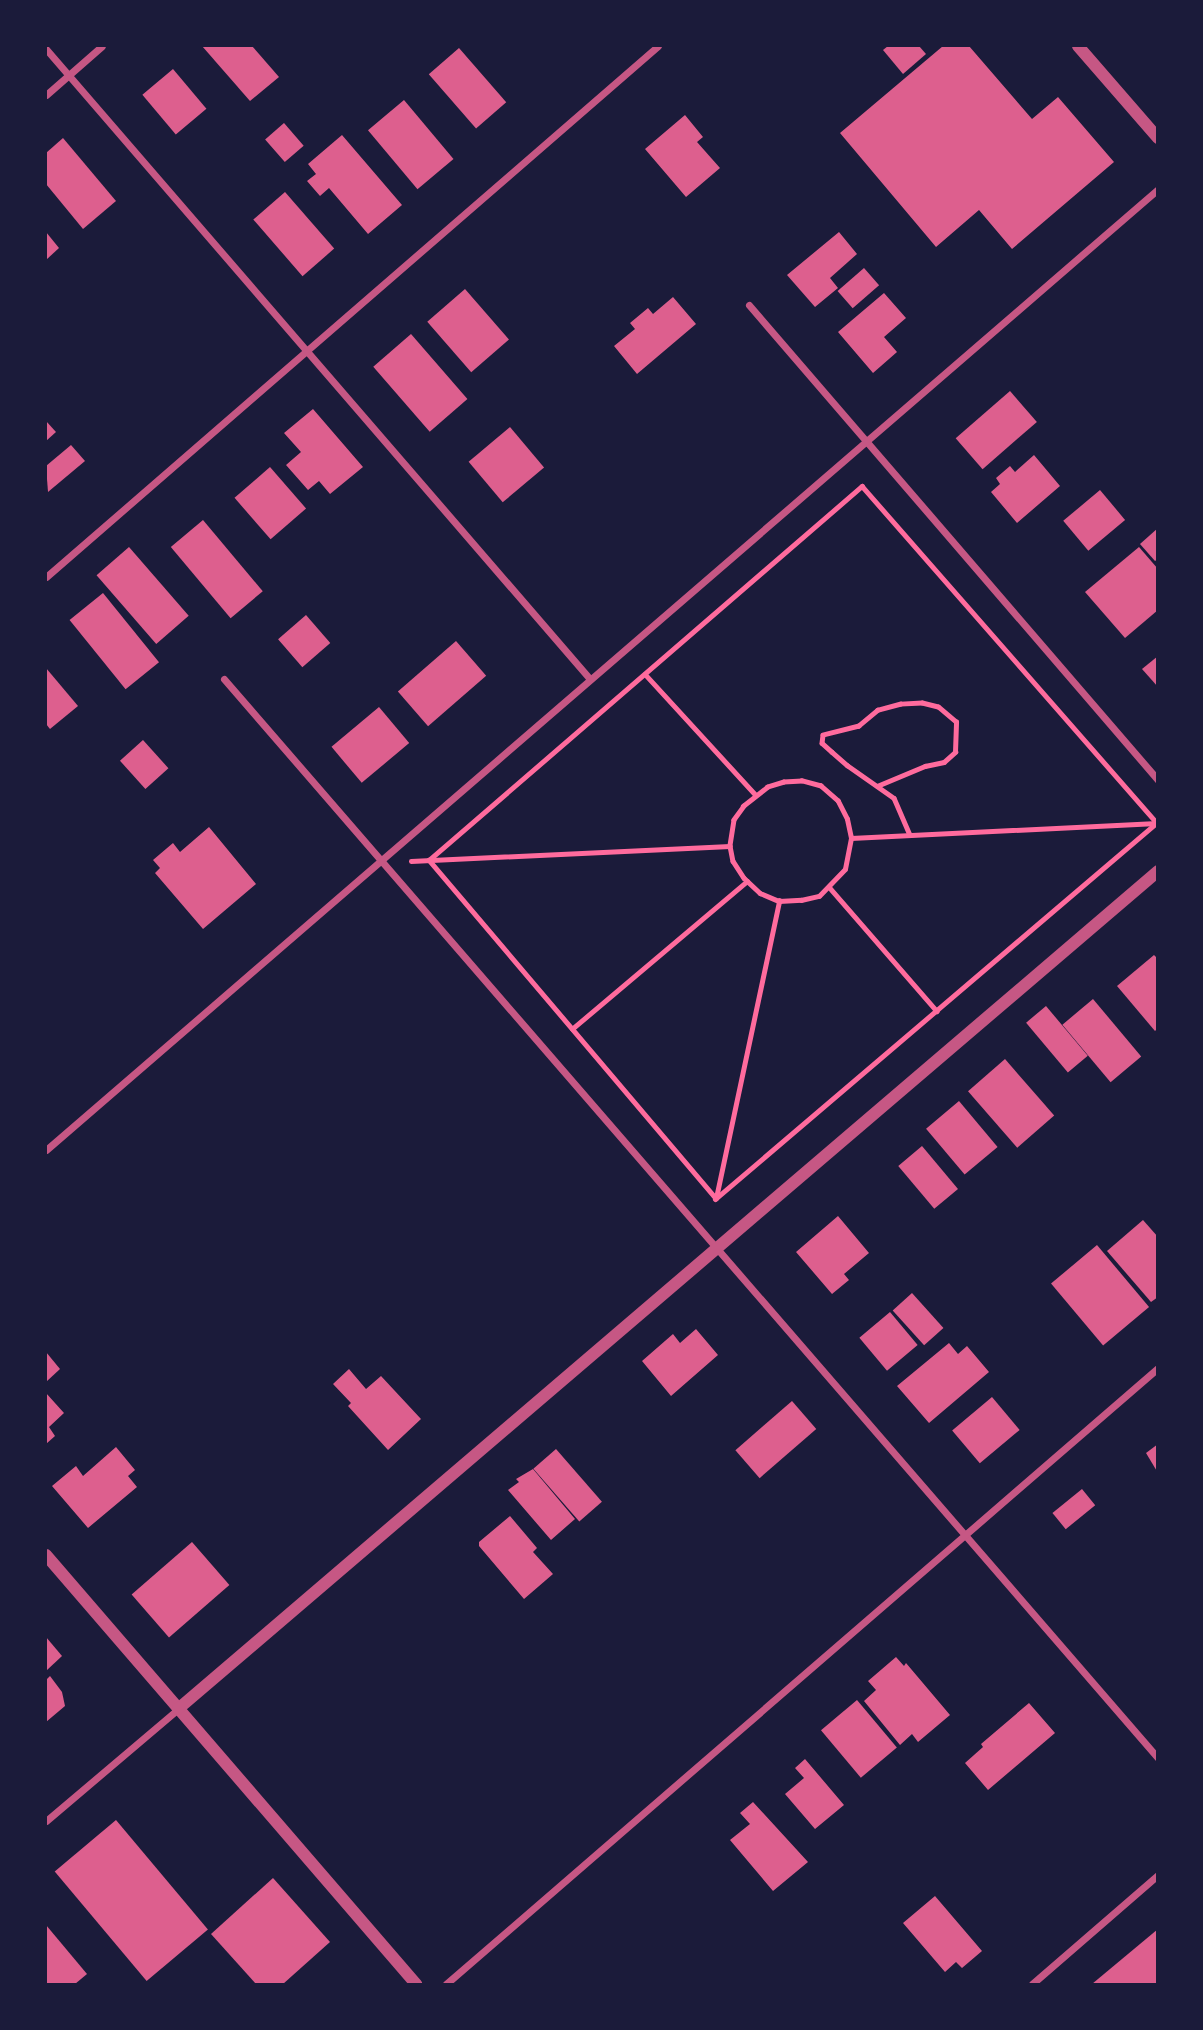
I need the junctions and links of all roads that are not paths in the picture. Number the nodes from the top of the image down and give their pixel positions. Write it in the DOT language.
graph roads {
  1 [pos="102,46"];
  2 [pos="658,46"];
  3 [pos="1078,46"];
  4 [pos="46,49"];
  5 [pos="68,75"];
  6 [pos="46,95"];
  7 [pos="1157,138"];
  8 [pos="1157,189"];
  9 [pos="749,304"];
  10 [pos="305,352"];
  11 [pos="866,443"];
  12 [pos="46,577"];
  13 [pos="224,679"];
  14 [pos="590,680"];
  15 [pos="1157,780"];
  16 [pos="382,860"];
  17 [pos="1157,871"];
  18 [pos="46,1150"];
  19 [pos="716,1248"];
  20 [pos="1157,1367"];
  21 [pos="965,1534"];
  22 [pos="46,1555"];
  23 [pos="178,1709"];
  24 [pos="1157,1758"];
  25 [pos="46,1821"];
  26 [pos="1157,1875"];
  27 [pos="416,1984"];
  28 [pos="446,1984"];
  29 [pos="1032,1984"];
  1 -- 5 [label="street"];
  2 -- 10 [label="street"];
  3 -- 7 [label="street"];
  4 -- 5 [label="street"];
  5 -- 6 [label="street"];
  5 -- 10 [label="street"];
  8 -- 11 [label="street"];
  9 -- 11 [label="street"];
  10 -- 12 [label="street"];
  10 -- 14 [label="street"];
  11 -- 14 [label="street"];
  11 -- 15 [label="street"];
  13 -- 16 [label="street"];
  14 -- 16 [label="street"];
  16 -- 18 [label="street"];
  16 -- 19 [label="street"];
  17 -- 19 [label="street"];
  19 -- 21 [label="street"];
  19 -- 23 [label="street"];
  20 -- 21 [label="street"];
  21 -- 24 [label="street"];
  21 -- 28 [label="street"];
  22 -- 23 [label="street"];
  23 -- 25 [label="street"];
  23 -- 27 [label="street"];
  26 -- 29 [label="street"];
}
